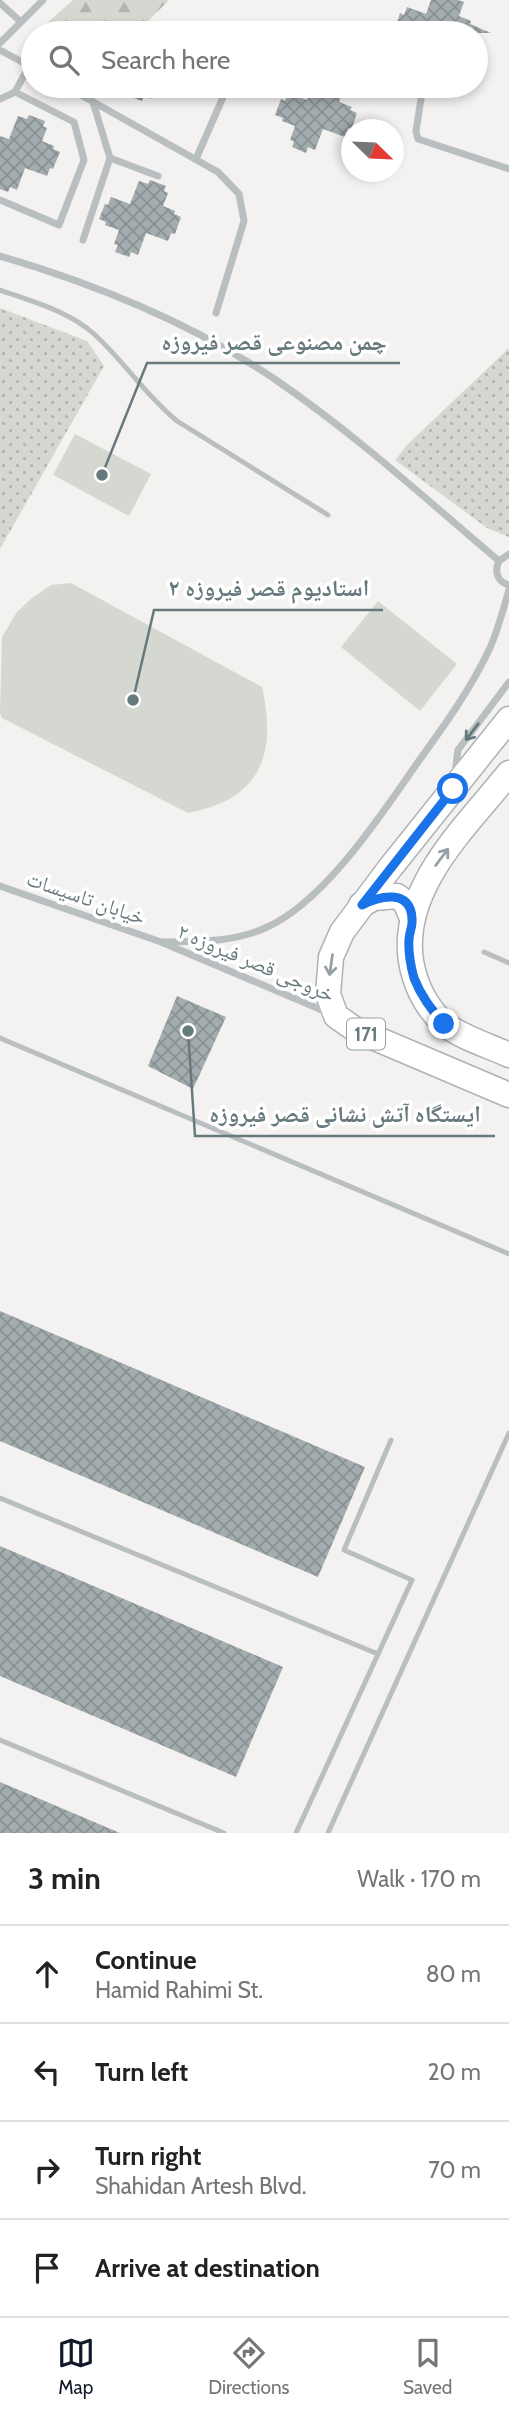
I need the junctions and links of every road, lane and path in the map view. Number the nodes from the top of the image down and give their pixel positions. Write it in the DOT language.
graph roads {
  1 [pos="43,0"];
  2 [pos="0,4"];
  3 [pos="22,21"];
  4 [pos="21,22"];
  5 [pos="0,43"];
  6 [pos="0,50"];
  7 [pos="21,62"];
  8 [pos="21,83"];
  9 [pos="15,92"];
  10 [pos="21,95"];
  11 [pos="27,98"];
  12 [pos="86,98"];
  13 [pos="223,98"];
  14 [pos="421,98"];
  15 [pos="0,99"];
  16 [pos="93,102"];
  17 [pos="110,158"];
  18 [pos="196,159"];
  19 [pos="509,169"];
  20 [pos="158,176"];
  21 [pos="0,200"];
  22 [pos="83,240"];
  23 [pos="0,256"];
  24 [pos="0,290"];
  25 [pos="216,313"];
  26 [pos="328,515"];
  27 [pos="509,554"];
  28 [pos="499,561"];
  29 [pos="509,587"];
  30 [pos="509,682"];
  31 [pos="509,719"];
  32 [pos="509,774"];
  33 [pos="453,789"];
  34 [pos="0,887"];
  35 [pos="362,905"];
  36 [pos="412,918"];
  37 [pos="161,942"];
  38 [pos="484,952"];
  39 [pos="509,964"];
  40 [pos="336,1016"];
  41 [pos="467,1036"];
  42 [pos="0,1038"];
  43 [pos="509,1055"];
  44 [pos="459,1074"];
  45 [pos="509,1096"];
  46 [pos="509,1254"];
  47 [pos="509,1433"];
  48 [pos="391,1440"];
  49 [pos="0,1498"];
  50 [pos="378,1654"];
  51 [pos="0,1740"];
  52 [pos="224,1833"];
  53 [pos="296,1833"];
  54 [pos="328,1833"];
  1 -- 3 [label="street"];
  2 -- 4 [label="street"];
  4 -- 5 [label="street"];
  6 -- 7 [label="street"];
  8 -- 9 [label="street"];
  9 -- 10 [label="street"];
  9 -- 15 [label="street"];
  11 -- 21 [label="street"];
  12 -- 16 [label="street"];
  13 -- 18 [label="street"];
  14 -- 19 [label="street"];
  16 -- 17 [label="street"];
  16 -- 18 [label="street"];
  17 -- 20 [label="street"];
  17 -- 22 [label="street"];
  18 -- 25 [label="street"];
  23 -- 28 [label="street"];
  24 -- 26 [label="lane"];
  27 -- 28 [label="street"];
  28 -- 29 [label="street"];
  29 -- 37 [label="street"];
  30 -- 33 [label="street, one-way"];
  31 -- 33 [label="main road"];
  36 -- 32 [label="main road, one-way"];
  33 -- 35 [label="main road"];
  34 -- 37 [label="street, خیابان تاسیسات"];
  35 -- 36 [label="main road"];
  35 -- 40 [label="main road, 171, one-way"];
  36 -- 41 [label="main road"];
  37 -- 40 [label="street, خروجی قصر فیروزه ۲"];
  38 -- 39 [label="lane"];
  40 -- 44 [label="main road, 171"];
  41 -- 43 [label="main road"];
  41 -- 44 [label="main road"];
  42 -- 46 [label="lane"];
  44 -- 45 [label="main road, 171"];
  47 -- 54 [label="lane"];
  48 -- 50 [label="lane"];
  49 -- 50 [label="lane"];
  50 -- 53 [label="lane"];
  51 -- 52 [label="lane"];
}
